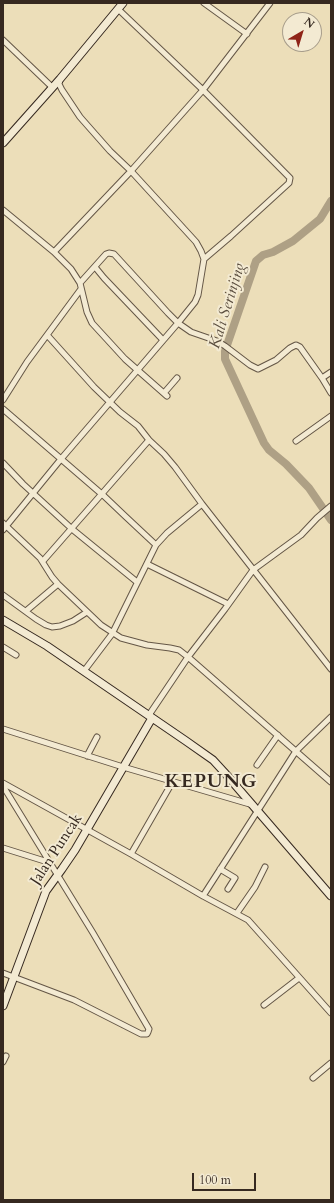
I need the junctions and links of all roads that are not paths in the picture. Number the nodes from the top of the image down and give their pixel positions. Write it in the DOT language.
graph roads {
  1 [pos="123,3"];
  2 [pos="204,3"];
  3 [pos="270,3"];
  4 [pos="118,9"];
  5 [pos="247,34"];
  6 [pos="3,40"];
  7 [pos="60,79"];
  8 [pos="52,88"];
  9 [pos="203,90"];
  10 [pos="3,143"];
  11 [pos="131,171"];
  12 [pos="3,210"];
  13 [pos="54,252"];
  14 [pos="204,259"];
  15 [pos="95,267"];
  16 [pos="80,283"];
  17 [pos="81,289"];
  18 [pos="178,323"];
  19 [pos="48,336"];
  20 [pos="163,340"];
  21 [pos="138,370"];
  22 [pos="331,372"];
  23 [pos="176,378"];
  24 [pos="322,378"];
  25 [pos="331,393"];
  26 [pos="3,400"];
  27 [pos="109,402"];
  28 [pos="3,409"];
  29 [pos="331,416"];
  30 [pos="149,440"];
  31 [pos="296,441"];
  32 [pos="61,459"];
  33 [pos="3,463"];
  34 [pos="34,493"];
  35 [pos="102,494"];
  36 [pos="202,504"];
  37 [pos="331,506"];
  38 [pos="4,526"];
  39 [pos="72,529"];
  40 [pos="156,544"];
  41 [pos="42,561"];
  42 [pos="147,564"];
  43 [pos="255,568"];
  44 [pos="137,582"];
  45 [pos="58,584"];
  46 [pos="3,595"];
  47 [pos="228,604"];
  48 [pos="26,611"];
  49 [pos="87,612"];
  50 [pos="3,620"];
  51 [pos="112,634"];
  52 [pos="3,647"];
  53 [pos="16,655"];
  54 [pos="186,659"];
  55 [pos="331,669"];
  56 [pos="84,671"];
  57 [pos="150,716"];
  58 [pos="331,717"];
  59 [pos="3,729"];
  60 [pos="97,737"];
  61 [pos="276,737"];
  62 [pos="295,753"];
  63 [pos="86,756"];
  64 [pos="257,765"];
  65 [pos="123,768"];
  66 [pos="173,781"];
  67 [pos="331,782"];
  68 [pos="3,784"];
  69 [pos="256,807"];
  70 [pos="87,830"];
  71 [pos="3,848"];
  72 [pos="131,854"];
  73 [pos="51,863"];
  74 [pos="265,867"];
  75 [pos="220,869"];
  76 [pos="57,876"];
  77 [pos="228,888"];
  78 [pos="203,896"];
  79 [pos="331,896"];
  80 [pos="237,913"];
  81 [pos="3,974"];
  82 [pos="14,978"];
  83 [pos="299,978"];
  84 [pos="264,1005"];
  85 [pos="3,1006"];
  86 [pos="331,1014"];
  87 [pos="6,1056"];
  88 [pos="3,1062"];
  89 [pos="331,1064"];
  90 [pos="313,1078"];
  1 -- 4 [label="street"];
  2 -- 5 [label="street"];
  3 -- 5 [label="street"];
  4 -- 7 [label="street"];
  4 -- 9 [label="street"];
  5 -- 9 [label="street"];
  6 -- 8 [label="street"];
  7 -- 8 [label="street"];
  7 -- 11 [label="street"];
  8 -- 10 [label="street"];
  9 -- 11 [label="street"];
  9 -- 14 [label="street"];
  11 -- 13 [label="street"];
  11 -- 14 [label="street"];
  12 -- 13 [label="street"];
  13 -- 16 [label="street"];
  14 -- 18 [label="street"];
  15 -- 16 [label="street"];
  15 -- 18 [label="street"];
  15 -- 20 [label="street"];
  16 -- 17 [label="street"];
  17 -- 19 [label="street"];
  17 -- 21 [label="street"];
  18 -- 20 [label="street"];
  18 -- 24 [label="street"];
  19 -- 26 [label="street"];
  19 -- 27 [label="street"];
  20 -- 21 [label="street"];
  21 -- 23 [label="street"];
  21 -- 27 [label="street"];
  22 -- 24 [label="street"];
  24 -- 25 [label="street"];
  27 -- 30 [label="street"];
  27 -- 32 [label="street"];
  28 -- 32 [label="street"];
  29 -- 31 [label="street"];
  30 -- 35 [label="street"];
  30 -- 36 [label="street"];
  32 -- 34 [label="street"];
  32 -- 35 [label="street"];
  33 -- 34 [label="street"];
  34 -- 38 [label="street"];
  34 -- 39 [label="street"];
  35 -- 39 [label="street"];
  35 -- 40 [label="street"];
  36 -- 40 [label="street"];
  36 -- 43 [label="street"];
  37 -- 43 [label="street"];
  38 -- 41 [label="street"];
  39 -- 41 [label="street"];
  39 -- 44 [label="street"];
  40 -- 42 [label="street"];
  41 -- 45 [label="street"];
  42 -- 44 [label="street"];
  42 -- 47 [label="street"];
  43 -- 47 [label="street"];
  43 -- 55 [label="street"];
  44 -- 51 [label="street"];
  45 -- 48 [label="street"];
  45 -- 49 [label="street"];
  46 -- 48 [label="street"];
  47 -- 54 [label="street"];
  48 -- 49 [label="street"];
  49 -- 51 [label="street"];
  50 -- 56 [label="street"];
  51 -- 54 [label="street"];
  51 -- 56 [label="street"];
  52 -- 53 [label="street"];
  54 -- 57 [label="street"];
  54 -- 61 [label="street"];
  56 -- 57 [label="street"];
  57 -- 65 [label="street, Jalan Puncak"];
  57 -- 69 [label="street"];
  58 -- 62 [label="street"];
  59 -- 63 [label="street"];
  60 -- 63 [label="street"];
  61 -- 62 [label="street"];
  61 -- 64 [label="street"];
  62 -- 67 [label="street"];
  62 -- 69 [label="street"];
  63 -- 65 [label="street"];
  65 -- 66 [label="street"];
  65 -- 70 [label="street, Jalan Puncak"];
  66 -- 69 [label="street"];
  66 -- 72 [label="street"];
  68 -- 70 [label="street"];
  68 -- 73 [label="street"];
  69 -- 75 [label="street"];
  69 -- 79 [label="street"];
  70 -- 72 [label="street"];
  70 -- 76 [label="street, Jalan Puncak"];
  71 -- 73 [label="street"];
  72 -- 78 [label="street"];
  73 -- 76 [label="street"];
  74 -- 80 [label="street"];
  75 -- 77 [label="street"];
  75 -- 78 [label="street"];
  76 -- 82 [label="street, Jalan Puncak"];
  76 -- 82 [label="street"];
  78 -- 80 [label="street"];
  80 -- 83 [label="street"];
  81 -- 82 [label="street"];
  82 -- 85 [label="street, Jalan Puncak"];
  83 -- 84 [label="street"];
  83 -- 86 [label="street"];
  87 -- 88 [label="street"];
  89 -- 90 [label="street"];
}
